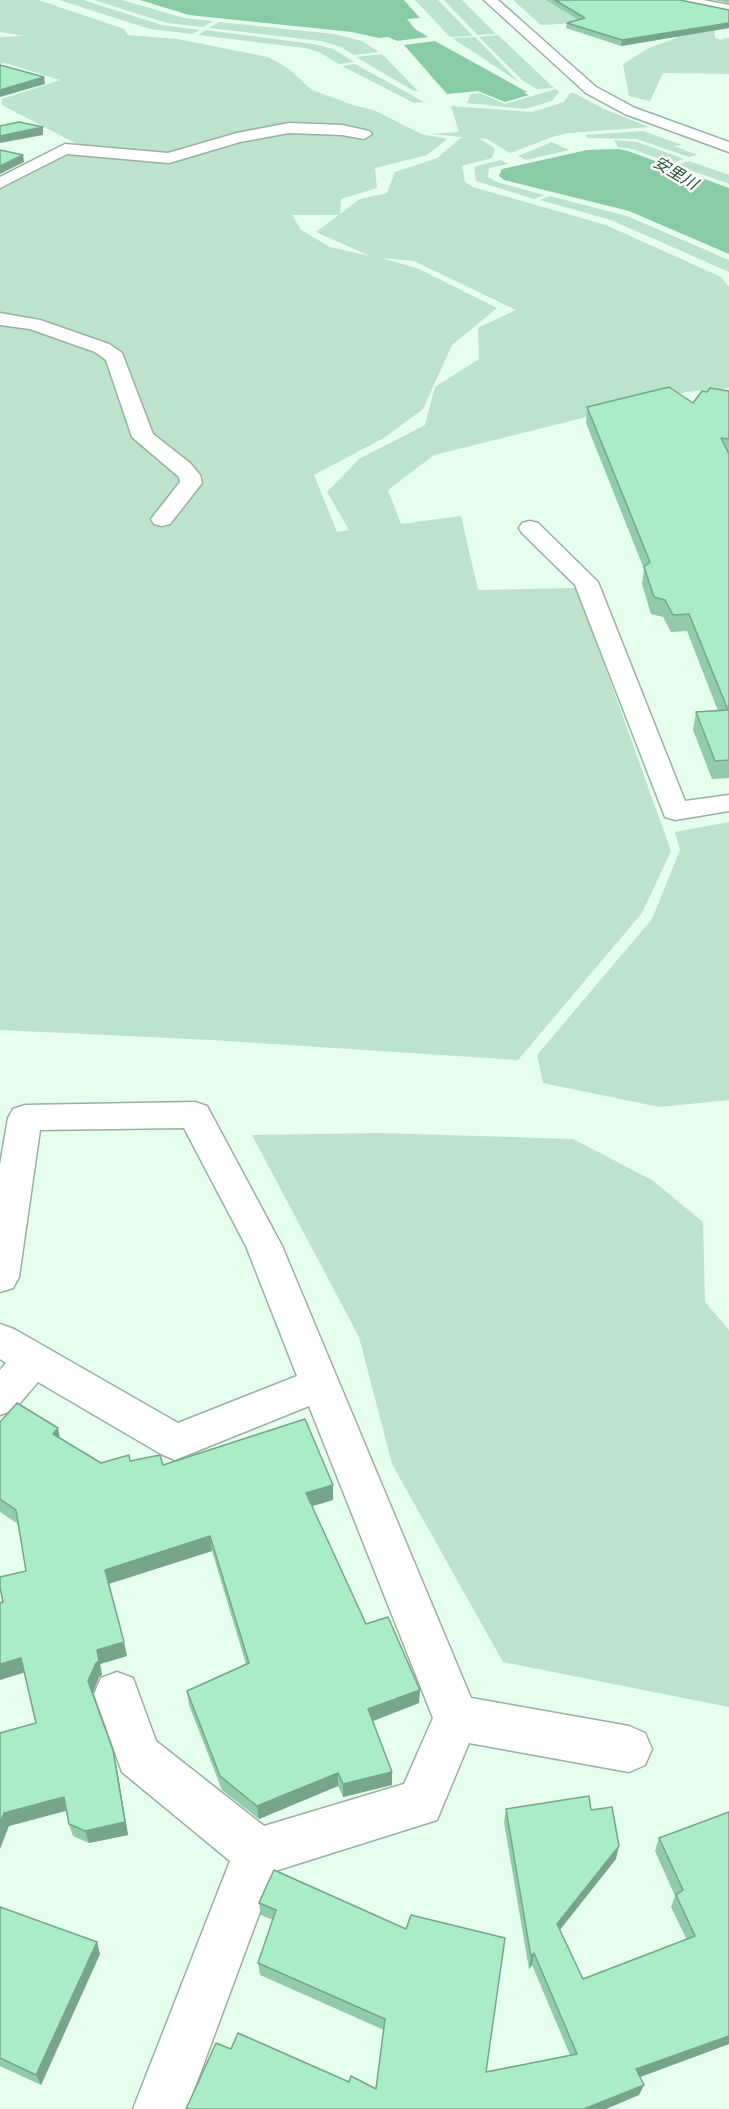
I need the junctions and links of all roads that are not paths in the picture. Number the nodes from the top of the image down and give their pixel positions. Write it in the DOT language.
graph roads {
  1 [pos="490,0"];
  2 [pos="684,0"];
  3 [pos="729,9"];
  4 [pos="364,134"];
  5 [pos="729,147"];
  6 [pos="0,183"];
  7 [pos="0,319"];
  8 [pos="162,519"];
  9 [pos="530,528"];
  10 [pos="729,803"];
  11 [pos="0,1277"];
  12 [pos="0,1340"];
  13 [pos="33,1360"];
  14 [pos="320,1384"];
  15 [pos="0,1398"];
  16 [pos="117,1694"];
  17 [pos="456,1718"];
  18 [pos="629,1749"];
  19 [pos="258,1852"];
  20 [pos="160,2109"];
  1 -- 5 [label="street"];
  2 -- 3 [label="street"];
  4 -- 6 [label="street"];
  7 -- 8 [label="street"];
  9 -- 10 [label="street"];
  11 -- 14 [label="street"];
  12 -- 13 [label="street"];
  13 -- 14 [label="street"];
  13 -- 15 [label="street"];
  14 -- 17 [label="street"];
  16 -- 19 [label="street"];
  17 -- 18 [label="street"];
  17 -- 19 [label="street"];
  19 -- 20 [label="street"];
}
